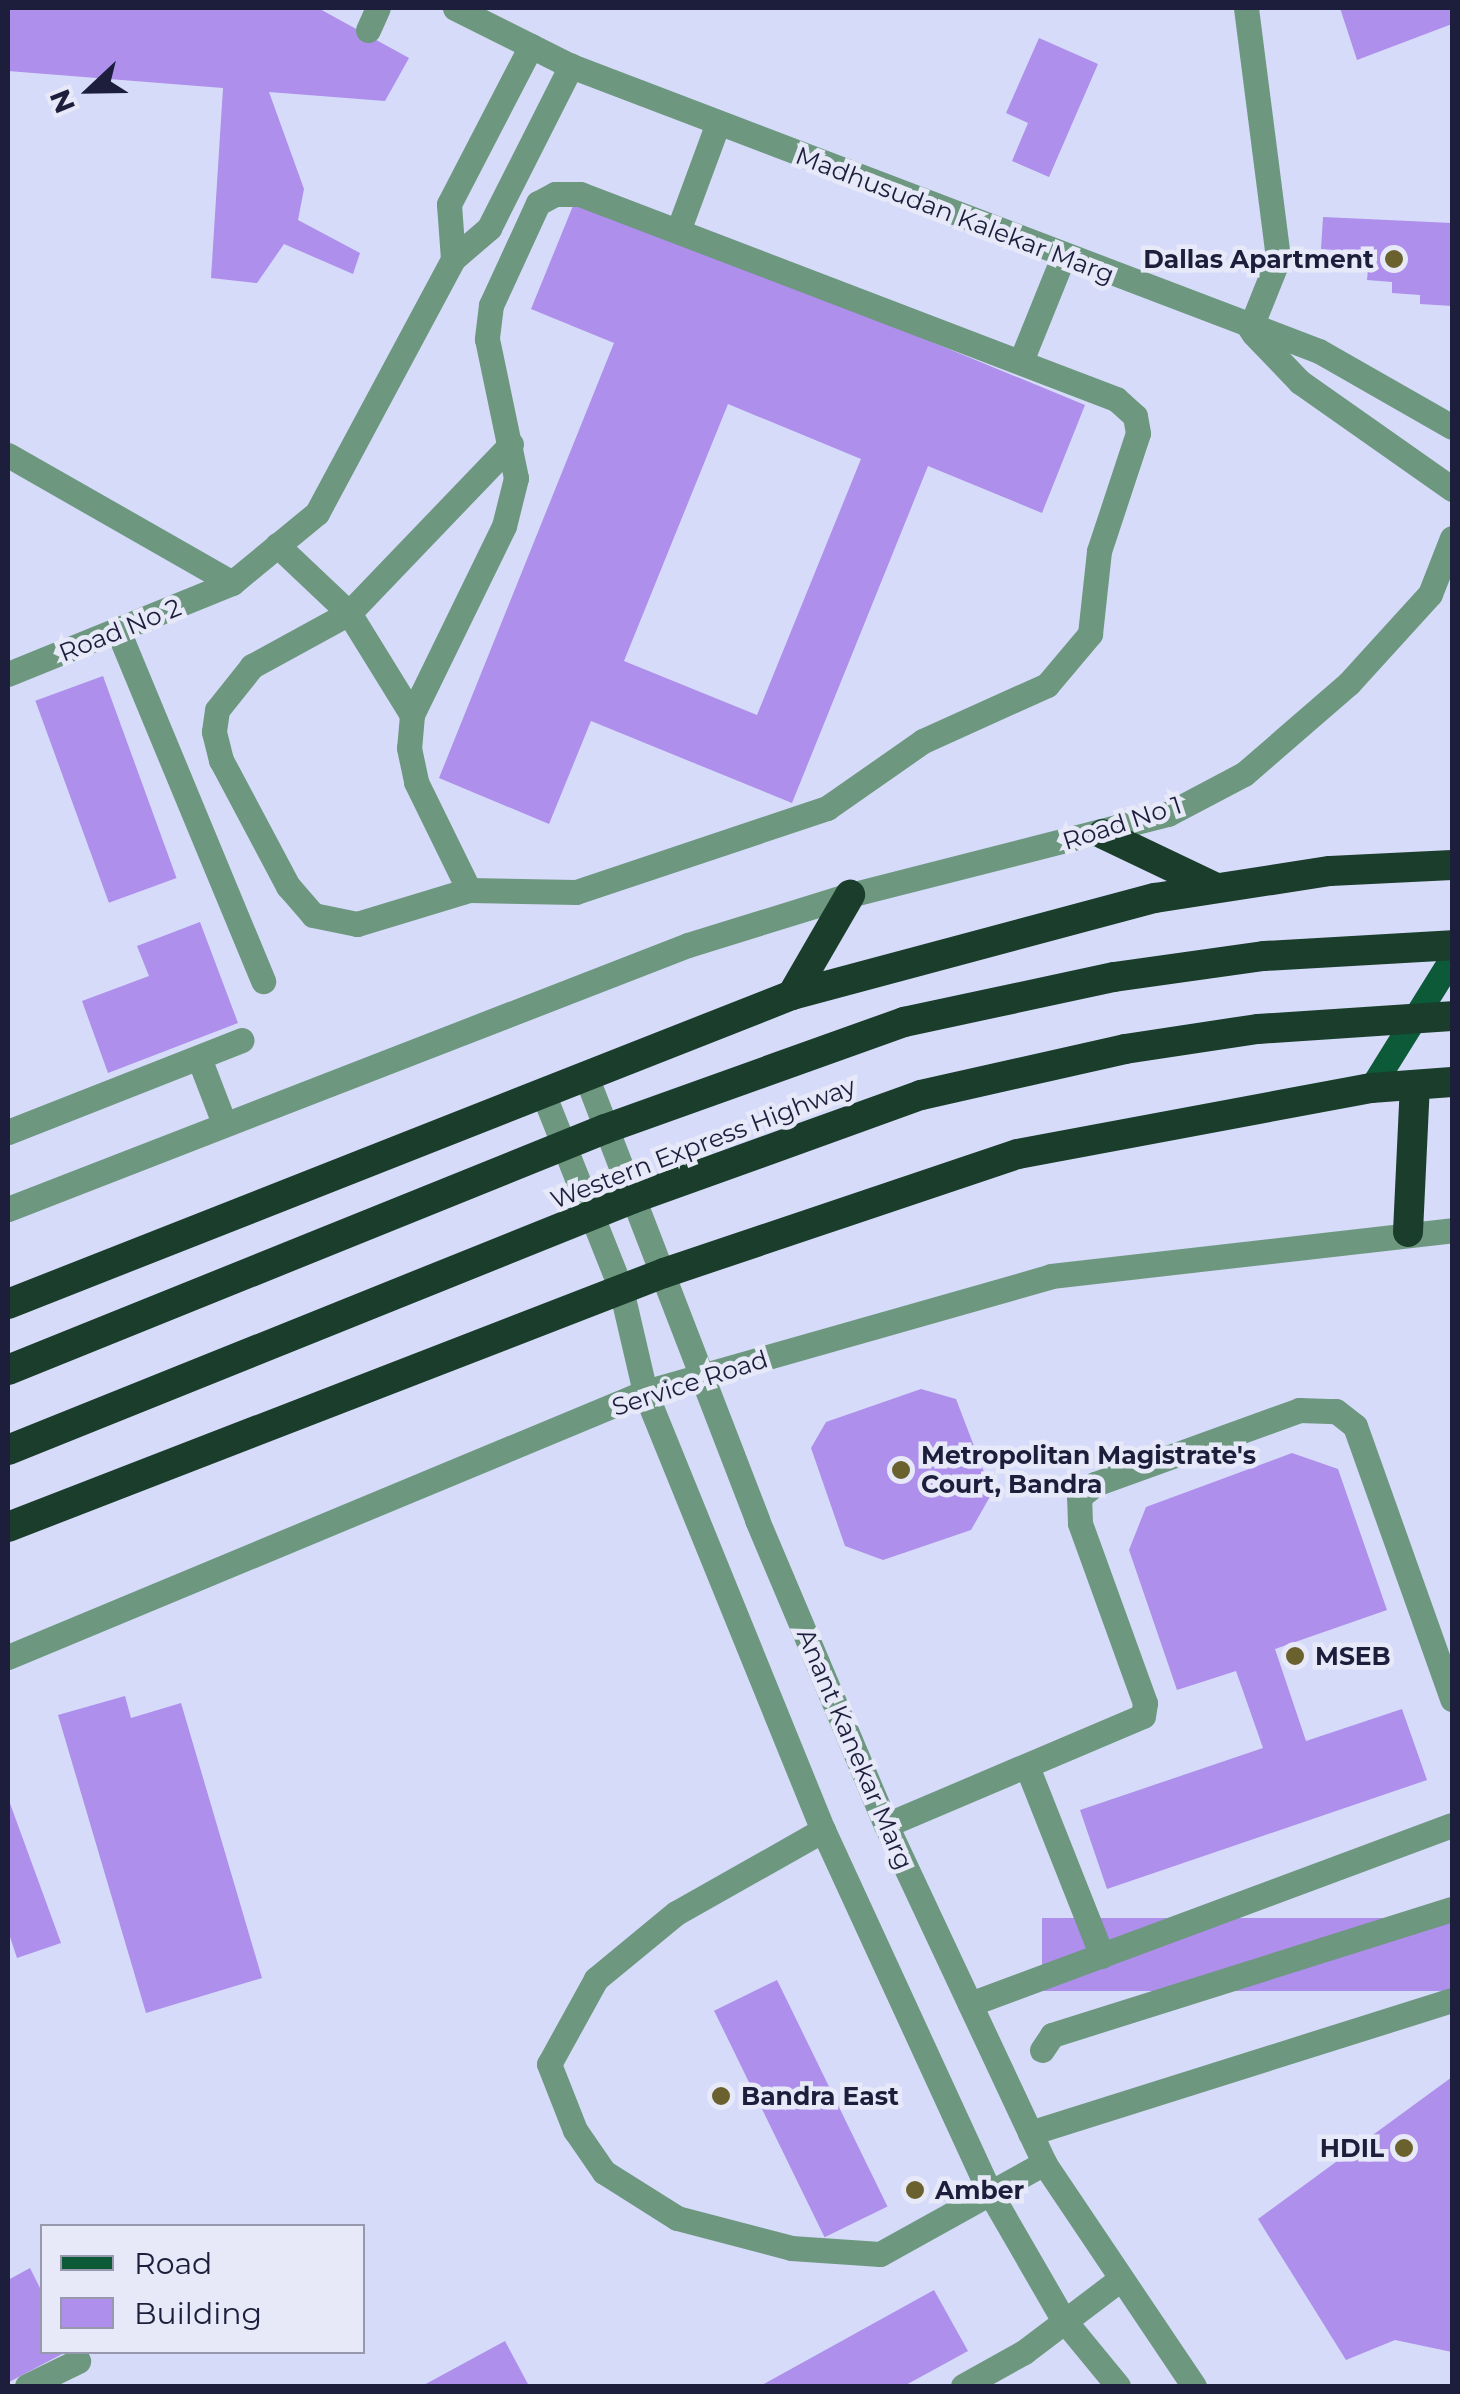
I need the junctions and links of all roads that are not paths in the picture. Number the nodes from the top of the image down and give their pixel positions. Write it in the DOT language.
graph roads {
  1 [pos="455,8"];
  2 [pos="1246,8"];
  3 [pos="531,46"];
  4 [pos="571,66"];
  5 [pos="718,123"];
  6 [pos="678,231"];
  7 [pos="1064,257"];
  8 [pos="453,259"];
  9 [pos="1250,329"];
  10 [pos="1020,361"];
  11 [pos="1452,427"];
  12 [pos="511,444"];
  13 [pos="8,455"];
  14 [pos="1452,490"];
  15 [pos="1452,538"];
  16 [pos="277,545"];
  17 [pos="232,583"];
  18 [pos="349,613"];
  19 [pos="119,633"];
  20 [pos="8,674"];
  21 [pos="412,715"];
  22 [pos="1103,834"];
  23 [pos="1452,865"];
  24 [pos="1216,888"];
  25 [pos="469,890"];
  26 [pos="850,895"];
  27 [pos="1452,944"];
  28 [pos="1452,958"];
  29 [pos="262,981"];
  30 [pos="792,995"];
  31 [pos="1452,1016"];
  32 [pos="242,1040"];
  33 [pos="199,1058"];
  34 [pos="586,1076"];
  35 [pos="1452,1082"];
  36 [pos="1415,1086"];
  37 [pos="1370,1088"];
  38 [pos="543,1093"];
  39 [pos="224,1123"];
  40 [pos="8,1132"];
  41 [pos="8,1209"];
  42 [pos="1452,1230"];
  43 [pos="1408,1232"];
  44 [pos="664,1273"];
  45 [pos="621,1290"];
  46 [pos="8,1304"];
  47 [pos="8,1370"];
  48 [pos="704,1376"];
  49 [pos="645,1392"];
  50 [pos="8,1450"];
  51 [pos="8,1528"];
  52 [pos="8,1657"];
  53 [pos="1452,1699"];
  54 [pos="1028,1768"];
  55 [pos="886,1825"];
  56 [pos="1452,1826"];
  57 [pos="823,1830"];
  58 [pos="1452,1909"];
  59 [pos="1102,1956"];
  60 [pos="1452,2000"];
  61 [pos="970,2004"];
  62 [pos="1042,2050"];
  63 [pos="1030,2134"];
  64 [pos="1044,2163"];
  65 [pos="989,2191"];
  66 [pos="1118,2281"];
  67 [pos="1063,2319"];
  68 [pos="78,2361"];
  69 [pos="27,2386"];
  70 [pos="963,2386"];
  71 [pos="1118,2386"];
  72 [pos="1194,2386"];
  1 -- 3 [label="street, Madhusudan Kalekar Marg"];
  2 -- 9 [label="street"];
  3 -- 4 [label="street, Madhusudan Kalekar Marg"];
  3 -- 8 [label="street"];
  4 -- 5 [label="street, Madhusudan Kalekar Marg"];
  4 -- 8 [label="street"];
  5 -- 6 [label="street"];
  5 -- 7 [label="street, Madhusudan Kalekar Marg"];
  6 -- 10 [label="street"];
  6 -- 12 [label="street"];
  7 -- 9 [label="street, Madhusudan Kalekar Marg"];
  7 -- 10 [label="street"];
  8 -- 16 [label="street, Road No 2"];
  9 -- 11 [label="street, Madhusudan Kalekar Marg"];
  9 -- 14 [label="street"];
  10 -- 25 [label="street"];
  12 -- 18 [label="street"];
  12 -- 21 [label="street"];
  13 -- 17 [label="street"];
  15 -- 22 [label="street, Road No 1"];
  16 -- 17 [label="street, Road No 2"];
  16 -- 18 [label="street"];
  17 -- 19 [label="street, Road No 2"];
  18 -- 21 [label="street"];
  18 -- 25 [label="street"];
  19 -- 20 [label="street, Road No 2"];
  19 -- 29 [label="street"];
  21 -- 25 [label="street"];
  22 -- 24 [label="highway"];
  22 -- 26 [label="street, Road No 1"];
  23 -- 24 [label="highway"];
  24 -- 30 [label="highway"];
  26 -- 30 [label="highway"];
  26 -- 39 [label="street, Road No 1"];
  27 -- 47 [label="highway, Western Express Highway, bridge"];
  28 -- 37 [label="main road"];
  30 -- 34 [label="highway"];
  31 -- 50 [label="highway, Western Express Highway, bridge"];
  32 -- 33 [label="street"];
  33 -- 39 [label="street"];
  33 -- 40 [label="street"];
  34 -- 38 [label="highway"];
  34 -- 44 [label="street, Anant Kanekar Marg"];
  35 -- 36 [label="highway"];
  36 -- 37 [label="highway"];
  36 -- 43 [label="highway"];
  37 -- 44 [label="highway"];
  38 -- 45 [label="street"];
  38 -- 46 [label="highway"];
  39 -- 41 [label="street"];
  42 -- 43 [label="street, Service Road"];
  43 -- 48 [label="street, Service Road"];
  44 -- 45 [label="highway"];
  44 -- 48 [label="street, Anant Kanekar Marg"];
  45 -- 49 [label="street"];
  45 -- 51 [label="highway"];
  48 -- 49 [label="street, Service Road"];
  48 -- 55 [label="street, Anant Kanekar Marg"];
  49 -- 52 [label="street, Service Road"];
  49 -- 57 [label="street"];
  53 -- 54 [label="street"];
  54 -- 55 [label="street"];
  54 -- 59 [label="street"];
  55 -- 61 [label="street, Anant Kanekar Marg"];
  56 -- 59 [label="street"];
  57 -- 65 [label="street"];
  57 -- 65 [label="street"];
  58 -- 62 [label="street"];
  59 -- 61 [label="street"];
  60 -- 63 [label="street"];
  61 -- 63 [label="street, Anant Kanekar Marg"];
  63 -- 64 [label="street, Anant Kanekar Marg"];
  64 -- 65 [label="street"];
  64 -- 66 [label="street, Anant Kanekar Marg"];
  65 -- 67 [label="street"];
  66 -- 67 [label="street"];
  66 -- 72 [label="street, Anant Kanekar Marg"];
  67 -- 70 [label="street"];
  67 -- 71 [label="street"];
  68 -- 69 [label="street"];
}
